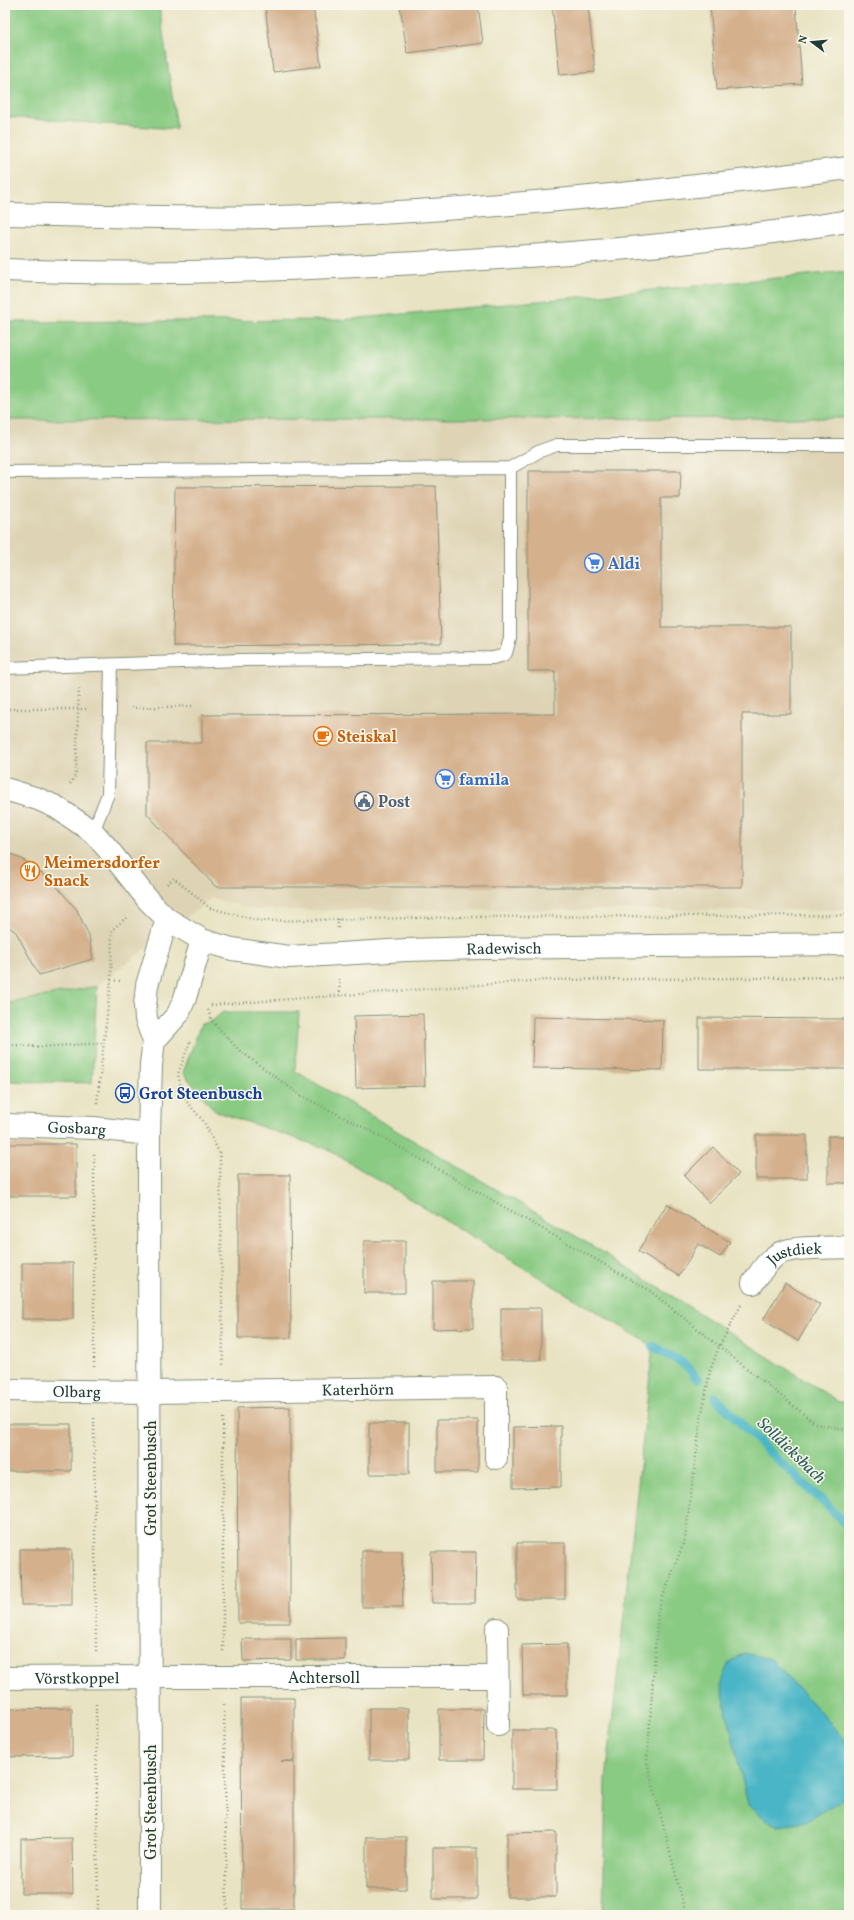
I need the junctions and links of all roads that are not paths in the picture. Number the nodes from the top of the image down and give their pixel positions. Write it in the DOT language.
graph roads {
  1 [pos="849,168"];
  2 [pos="5,214"];
  3 [pos="849,221"];
  4 [pos="5,270"];
  5 [pos="849,445"];
  6 [pos="510,468"];
  7 [pos="5,472"];
  8 [pos="111,665"];
  9 [pos="5,668"];
  10 [pos="5,789"];
  11 [pos="93,832"];
  12 [pos="167,919"];
  13 [pos="202,940"];
  14 [pos="849,944"];
  15 [pos="154,1041"];
  16 [pos="5,1125"];
  17 [pos="149,1134"];
  18 [pos="849,1247"];
  19 [pos="753,1283"];
  20 [pos="5,1390"];
  21 [pos="150,1392"];
  22 [pos="496,1458"];
  23 [pos="497,1629"];
  24 [pos="150,1676"];
  25 [pos="497,1677"];
  26 [pos="5,1678"];
  27 [pos="498,1724"];
  28 [pos="150,1915"];
  1 -- 2 [label="main road"];
  3 -- 4 [label="main road"];
  5 -- 6 [label="lane"];
  6 -- 7 [label="lane"];
  6 -- 8 [label="lane"];
  8 -- 9 [label="lane"];
  8 -- 11 [label="lane"];
  10 -- 11 [label="main road"];
  11 -- 12 [label="main road"];
  12 -- 13 [label="main road, Radewisch"];
  12 -- 15 [label="main road, Grot Steenbusch"];
  13 -- 14 [label="main road, Radewisch"];
  13 -- 15 [label="main road"];
  15 -- 17 [label="main road, Grot Steenbusch"];
  16 -- 17 [label="main road, Gosbarg"];
  17 -- 21 [label="main road, Grot Steenbusch"];
  18 -- 19 [label="main road, Justdiek"];
  20 -- 21 [label="main road, Olbarg"];
  21 -- 22 [label="main road, Katerhörn"];
  21 -- 24 [label="main road, Grot Steenbusch"];
  23 -- 25 [label="main road"];
  24 -- 25 [label="main road, Achtersoll"];
  24 -- 26 [label="main road, Vörstkoppel"];
  24 -- 28 [label="main road, Grot Steenbusch"];
  25 -- 27 [label="main road"];
}
